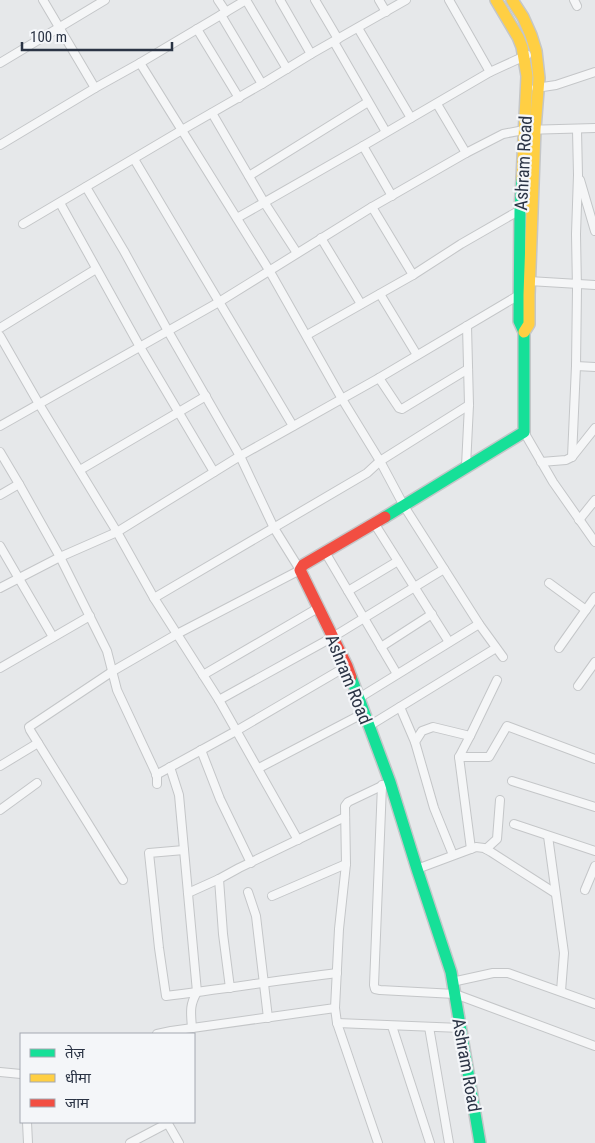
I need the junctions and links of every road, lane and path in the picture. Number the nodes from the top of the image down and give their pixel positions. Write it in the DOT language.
graph roads {
  1 [pos="43,0"];
  2 [pos="104,0"];
  3 [pos="218,0"];
  4 [pos="246,0"];
  5 [pos="280,0"];
  6 [pos="315,0"];
  7 [pos="379,0"];
  8 [pos="406,0"];
  9 [pos="449,0"];
  10 [pos="496,0"];
  11 [pos="512,0"];
  12 [pos="386,12"];
  13 [pos="223,14"];
  14 [pos="59,28"];
  15 [pos="358,28"];
  16 [pos="197,29"];
  17 [pos="336,41"];
  18 [pos="536,51"];
  19 [pos="311,54"];
  20 [pos="524,56"];
  21 [pos="0,63"];
  22 [pos="140,63"];
  23 [pos="288,69"];
  24 [pos="490,72"];
  25 [pos="595,72"];
  26 [pos="262,84"];
  27 [pos="539,87"];
  28 [pos="95,88"];
  29 [pos="526,90"];
  30 [pos="239,98"];
  31 [pos="368,102"];
  32 [pos="437,104"];
  33 [pos="212,113"];
  34 [pos="411,118"];
  35 [pos="595,128"];
  36 [pos="530,129"];
  37 [pos="182,130"];
  38 [pos="577,130"];
  39 [pos="386,132"];
  40 [pos="0,145"];
  41 [pos="363,146"];
  42 [pos="466,153"];
  43 [pos="134,159"];
  44 [pos="578,175"];
  45 [pos="249,176"];
  46 [pos="86,187"];
  47 [pos="392,196"];
  48 [pos="264,202"];
  49 [pos="60,203"];
  50 [pos="372,207"];
  51 [pos="526,210"];
  52 [pos="236,218"];
  53 [pos="23,224"];
  54 [pos="595,231"];
  55 [pos="321,238"];
  56 [pos="297,253"];
  57 [pos="96,270"];
  58 [pos="269,270"];
  59 [pos="413,275"];
  60 [pos="529,281"];
  61 [pos="576,284"];
  62 [pos="595,285"];
  63 [pos="380,294"];
  64 [pos="524,295"];
  65 [pos="219,302"];
  66 [pos="361,304"];
  67 [pos="467,326"];
  68 [pos="0,328"];
  69 [pos="168,331"];
  70 [pos="307,335"];
  71 [pos="0,336"];
  72 [pos="140,347"];
  73 [pos="417,355"];
  74 [pos="576,366"];
  75 [pos="595,367"];
  76 [pos="468,369"];
  77 [pos="379,378"];
  78 [pos="206,396"];
  79 [pos="342,399"];
  80 [pos="38,404"];
  81 [pos="469,405"];
  82 [pos="179,412"];
  83 [pos="0,426"];
  84 [pos="293,426"];
  85 [pos="595,428"];
  86 [pos="524,432"];
  87 [pos="0,452"];
  88 [pos="240,456"];
  89 [pos="572,458"];
  90 [pos="380,461"];
  91 [pos="541,462"];
  92 [pos="466,466"];
  93 [pos="80,470"];
  94 [pos="214,472"];
  95 [pos="19,484"];
  96 [pos="0,495"];
  97 [pos="595,500"];
  98 [pos="404,506"];
  99 [pos="579,520"];
  100 [pos="374,523"];
  101 [pos="274,528"];
  102 [pos="117,532"];
  103 [pos="594,540"];
  104 [pos="0,546"];
  105 [pos="325,552"];
  106 [pos="60,557"];
  107 [pos="398,562"];
  108 [pos="300,569"];
  109 [pos="444,569"];
  110 [pos="19,578"];
  111 [pos="549,583"];
  112 [pos="414,587"];
  113 [pos="0,588"];
  114 [pos="348,591"];
  115 [pos="595,597"];
  116 [pos="154,598"];
  117 [pos="318,608"];
  118 [pos="586,610"];
  119 [pos="432,614"];
  120 [pos="90,616"];
  121 [pos="364,618"];
  122 [pos="479,624"];
  123 [pos="177,634"];
  124 [pos="54,636"];
  125 [pos="333,637"];
  126 [pos="449,642"];
  127 [pos="381,646"];
  128 [pos="496,648"];
  129 [pos="559,648"];
  130 [pos="503,658"];
  131 [pos="595,662"];
  132 [pos="347,666"];
  133 [pos="0,668"];
  134 [pos="113,671"];
  135 [pos="397,674"];
  136 [pos="203,675"];
  137 [pos="497,680"];
  138 [pos="578,686"];
  139 [pos="359,698"];
  140 [pos="219,700"];
  141 [pos="400,707"];
  142 [pos="364,713"];
  143 [pos="369,726"];
  144 [pos="236,731"];
  145 [pos="470,736"];
  146 [pos="415,742"];
  147 [pos="38,743"];
  148 [pos="201,750"];
  149 [pos="459,757"];
  150 [pos="595,759"];
  151 [pos="0,766"];
  152 [pos="170,767"];
  153 [pos="259,768"];
  154 [pos="156,775"];
  155 [pos="512,781"];
  156 [pos="37,783"];
  157 [pos="157,784"];
  158 [pos="386,784"];
  159 [pos="500,800"];
  160 [pos="595,807"];
  161 [pos="0,810"];
  162 [pos="345,816"];
  163 [pos="514,824"];
  164 [pos="548,836"];
  165 [pos="298,840"];
  166 [pos="472,849"];
  167 [pos="184,850"];
  168 [pos="486,850"];
  169 [pos="595,851"];
  170 [pos="453,855"];
  171 [pos="251,863"];
  172 [pos="346,864"];
  173 [pos="595,866"];
  174 [pos="417,869"];
  175 [pos="219,879"];
  176 [pos="123,880"];
  177 [pos="585,890"];
  178 [pos="248,892"];
  179 [pos="188,893"];
  180 [pos="555,893"];
  181 [pos="272,896"];
  182 [pos="337,973"];
  183 [pos="264,982"];
  184 [pos="452,982"];
  185 [pos="230,988"];
  186 [pos="562,991"];
  187 [pos="197,992"];
  188 [pos="455,994"];
  189 [pos="595,1004"];
  190 [pos="335,1008"];
  191 [pos="268,1018"];
  192 [pos="337,1023"];
  193 [pos="392,1026"];
  194 [pos="429,1027"];
  195 [pos="192,1028"];
  196 [pos="460,1028"];
  197 [pos="162,1033"];
  198 [pos="595,1046"];
  199 [pos="0,1072"];
  200 [pos="20,1074"];
  201 [pos="27,1123"];
  202 [pos="168,1123"];
  203 [pos="28,1143"];
  204 [pos="130,1143"];
  205 [pos="179,1143"];
  206 [pos="378,1143"];
  207 [pos="430,1143"];
  208 [pos="449,1143"];
  209 [pos="480,1143"];
  1 -- 14 [label="street"];
  2 -- 14 [label="street"];
  3 -- 13 [label="street"];
  4 -- 13 [label="street"];
  4 -- 23 [label="street"];
  5 -- 19 [label="street"];
  6 -- 17 [label="street"];
  7 -- 12 [label="street"];
  8 -- 12 [label="street"];
  9 -- 24 [label="street"];
  10 -- 20 [label="street, Ashram Road"];
  11 -- 18 [label="street, Ashram Road"];
  12 -- 15 [label="street"];
  13 -- 16 [label="street"];
  13 -- 26 [label="street"];
  14 -- 21 [label="street"];
  14 -- 28 [label="street"];
  15 -- 17 [label="street"];
  15 -- 34 [label="street"];
  16 -- 22 [label="street"];
  16 -- 30 [label="street"];
  17 -- 19 [label="street"];
  17 -- 31 [label="street"];
  18 -- 20 [label="street"];
  18 -- 27 [label="street, Ashram Road"];
  19 -- 23 [label="street"];
  20 -- 24 [label="street"];
  20 -- 29 [label="street, Ashram Road"];
  22 -- 28 [label="street"];
  22 -- 37 [label="street"];
  23 -- 26 [label="street"];
  24 -- 32 [label="street"];
  25 -- 27 [label="street"];
  26 -- 30 [label="street"];
  27 -- 29 [label="street"];
  27 -- 36 [label="street, Ashram Road"];
  28 -- 40 [label="street"];
  29 -- 36 [label="street, Ashram Road"];
  30 -- 33 [label="street"];
  31 -- 39 [label="street"];
  31 -- 45 [label="street"];
  32 -- 34 [label="street"];
  32 -- 42 [label="street"];
  33 -- 37 [label="street"];
  33 -- 45 [label="street"];
  34 -- 39 [label="street"];
  35 -- 38 [label="street"];
  36 -- 38 [label="street"];
  36 -- 42 [label="street"];
  36 -- 51 [label="street, Ashram Road"];
  37 -- 43 [label="street"];
  37 -- 52 [label="street"];
  38 -- 44 [label="street"];
  39 -- 41 [label="street"];
  41 -- 47 [label="street"];
  41 -- 48 [label="street"];
  42 -- 47 [label="street"];
  43 -- 46 [label="street"];
  43 -- 65 [label="street"];
  44 -- 54 [label="street"];
  44 -- 61 [label="street"];
  45 -- 48 [label="street"];
  46 -- 49 [label="street"];
  46 -- 69 [label="street"];
  47 -- 50 [label="street"];
  48 -- 52 [label="street"];
  48 -- 56 [label="street"];
  49 -- 53 [label="street"];
  49 -- 57 [label="street"];
  50 -- 55 [label="street"];
  50 -- 59 [label="street"];
  51 -- 59 [label="street"];
  51 -- 60 [label="street, Ashram Road"];
  51 -- 64 [label="street, Ashram Road"];
  52 -- 58 [label="street"];
  55 -- 56 [label="street"];
  55 -- 66 [label="street"];
  56 -- 58 [label="street"];
  57 -- 68 [label="street"];
  57 -- 72 [label="street"];
  58 -- 65 [label="street"];
  58 -- 70 [label="street"];
  59 -- 63 [label="street"];
  60 -- 61 [label="street"];
  60 -- 64 [label="street, Ashram Road"];
  61 -- 62 [label="street"];
  61 -- 74 [label="street"];
  63 -- 66 [label="street"];
  63 -- 73 [label="street"];
  64 -- 67 [label="street"];
  64 -- 86 [label="street, Ashram Road"];
  65 -- 69 [label="street"];
  65 -- 84 [label="street"];
  66 -- 70 [label="street"];
  67 -- 73 [label="street"];
  67 -- 76 [label="street"];
  69 -- 72 [label="street"];
  69 -- 78 [label="street"];
  70 -- 79 [label="street"];
  71 -- 80 [label="street"];
  72 -- 80 [label="street"];
  72 -- 82 [label="street"];
  73 -- 77 [label="street"];
  74 -- 75 [label="street"];
  74 -- 89 [label="street"];
  76 -- 77 [label="street"];
  76 -- 81 [label="street"];
  77 -- 79 [label="street"];
  78 -- 82 [label="street"];
  78 -- 88 [label="street"];
  79 -- 84 [label="street"];
  79 -- 90 [label="street"];
  80 -- 83 [label="street"];
  80 -- 93 [label="street"];
  81 -- 90 [label="street"];
  81 -- 92 [label="street"];
  82 -- 93 [label="street"];
  82 -- 94 [label="street"];
  84 -- 88 [label="street"];
  85 -- 89 [label="street"];
  86 -- 91 [label="street"];
  86 -- 92 [label="street"];
  87 -- 95 [label="street"];
  88 -- 94 [label="street"];
  88 -- 101 [label="street"];
  89 -- 91 [label="street"];
  90 -- 98 [label="street"];
  90 -- 101 [label="street"];
  91 -- 99 [label="street"];
  92 -- 98 [label="street"];
  93 -- 102 [label="street"];
  94 -- 102 [label="street"];
  95 -- 96 [label="street"];
  95 -- 106 [label="street"];
  97 -- 99 [label="street"];
  98 -- 100 [label="street"];
  98 -- 109 [label="street"];
  99 -- 103 [label="street"];
  100 -- 105 [label="street"];
  100 -- 107 [label="street"];
  101 -- 108 [label="street"];
  101 -- 116 [label="street"];
  102 -- 106 [label="street"];
  102 -- 116 [label="street"];
  104 -- 110 [label="street"];
  105 -- 108 [label="street"];
  105 -- 114 [label="street"];
  106 -- 110 [label="street"];
  106 -- 120 [label="street"];
  107 -- 112 [label="street"];
  107 -- 114 [label="street"];
  108 -- 117 [label="street, Ashram Road"];
  108 -- 123 [label="street"];
  109 -- 112 [label="street"];
  109 -- 122 [label="street"];
  110 -- 113 [label="street"];
  110 -- 124 [label="street"];
  111 -- 118 [label="street"];
  112 -- 119 [label="street"];
  112 -- 121 [label="street"];
  114 -- 121 [label="street"];
  115 -- 118 [label="street"];
  116 -- 123 [label="street"];
  117 -- 125 [label="street, Ashram Road"];
  117 -- 136 [label="street"];
  118 -- 129 [label="street"];
  119 -- 126 [label="street"];
  119 -- 127 [label="street"];
  120 -- 124 [label="street"];
  120 -- 134 [label="street"];
  121 -- 125 [label="street"];
  121 -- 127 [label="street"];
  122 -- 126 [label="street"];
  122 -- 128 [label="street"];
  123 -- 134 [label="street"];
  123 -- 136 [label="street"];
  124 -- 133 [label="street"];
  125 -- 132 [label="street, Ashram Road"];
  125 -- 140 [label="street"];
  126 -- 135 [label="street"];
  127 -- 135 [label="street"];
  128 -- 130 [label="street"];
  128 -- 141 [label="street"];
  131 -- 138 [label="street"];
  132 -- 139 [label="street, Ashram Road"];
  132 -- 144 [label="street"];
  134 -- 147 [label="street"];
  134 -- 154 [label="street"];
  135 -- 139 [label="street"];
  136 -- 140 [label="street"];
  137 -- 145 [label="street"];
  139 -- 142 [label="street, Ashram Road"];
  140 -- 144 [label="street"];
  141 -- 143 [label="street"];
  141 -- 146 [label="street"];
  142 -- 143 [label="street, Ashram Road"];
  142 -- 153 [label="street"];
  143 -- 158 [label="street, Ashram Road"];
  144 -- 148 [label="street"];
  144 -- 153 [label="street"];
  145 -- 146 [label="street"];
  145 -- 149 [label="street"];
  146 -- 170 [label="street"];
  147 -- 151 [label="street"];
  147 -- 176 [label="street"];
  148 -- 152 [label="street"];
  148 -- 171 [label="street"];
  149 -- 150 [label="street"];
  149 -- 166 [label="street"];
  152 -- 154 [label="street"];
  152 -- 167 [label="street"];
  153 -- 165 [label="street"];
  154 -- 157 [label="street"];
  155 -- 160 [label="street"];
  156 -- 161 [label="street"];
  158 -- 162 [label="street"];
  158 -- 174 [label="street, Ashram Road"];
  158 -- 188 [label="street"];
  159 -- 168 [label="street"];
  162 -- 165 [label="street"];
  162 -- 172 [label="street"];
  163 -- 164 [label="street"];
  164 -- 169 [label="street"];
  164 -- 180 [label="street"];
  165 -- 171 [label="street"];
  166 -- 168 [label="street"];
  166 -- 170 [label="street"];
  167 -- 179 [label="street"];
  167 -- 187 [label="street"];
  168 -- 180 [label="street"];
  170 -- 174 [label="street"];
  171 -- 175 [label="street"];
  172 -- 181 [label="street"];
  172 -- 182 [label="street"];
  173 -- 177 [label="street"];
  174 -- 184 [label="street, Ashram Road"];
  175 -- 179 [label="street"];
  175 -- 185 [label="street"];
  178 -- 183 [label="street"];
  179 -- 187 [label="street"];
  180 -- 186 [label="street"];
  182 -- 183 [label="street"];
  182 -- 190 [label="street"];
  183 -- 185 [label="street"];
  183 -- 191 [label="street"];
  184 -- 186 [label="street"];
  184 -- 188 [label="street, Ashram Road"];
  185 -- 187 [label="street"];
  186 -- 189 [label="street"];
  187 -- 195 [label="street"];
  188 -- 196 [label="street, Ashram Road"];
  188 -- 198 [label="street"];
  190 -- 191 [label="street"];
  190 -- 192 [label="street"];
  191 -- 195 [label="street"];
  192 -- 193 [label="street"];
  192 -- 206 [label="street"];
  193 -- 194 [label="street"];
  193 -- 207 [label="street"];
  194 -- 196 [label="street"];
  194 -- 208 [label="street"];
  195 -- 197 [label="street"];
  196 -- 209 [label="street, Ashram Road"];
  199 -- 200 [label="street"];
  201 -- 203 [label="street"];
  202 -- 204 [label="street"];
  202 -- 205 [label="street"];
}
